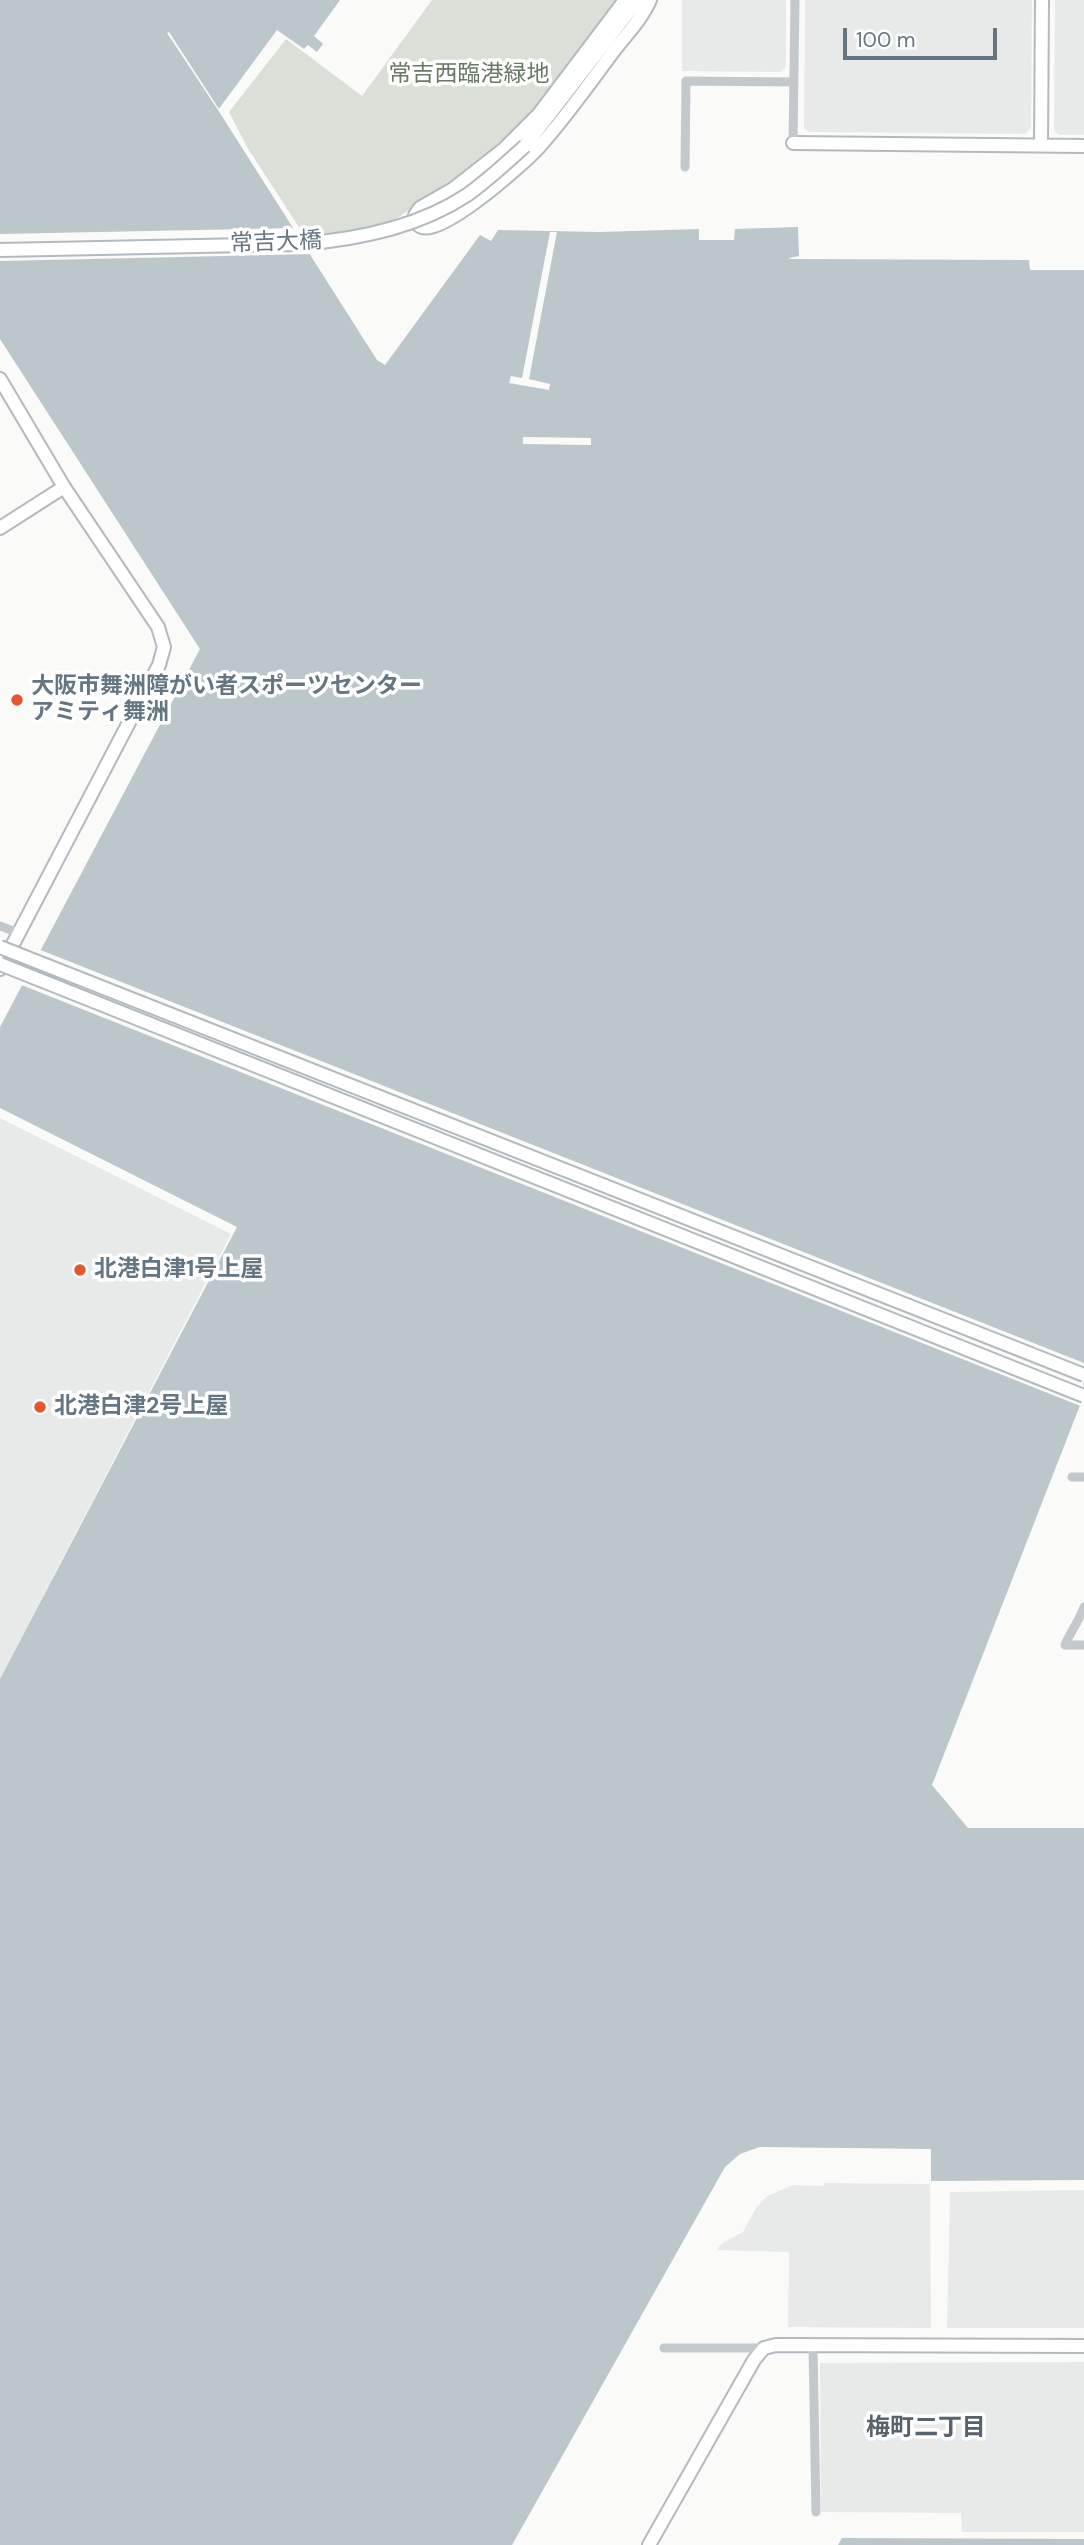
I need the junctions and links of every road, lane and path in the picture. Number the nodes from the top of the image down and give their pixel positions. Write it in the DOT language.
graph roads {
  1 [pos="625,0"];
  2 [pos="638,0"];
  3 [pos="650,0"];
  4 [pos="795,0"];
  5 [pos="1042,0"];
  6 [pos="794,82"];
  7 [pos="793,143"];
  8 [pos="1041,145"];
  9 [pos="1084,146"];
  10 [pos="685,167"];
  11 [pos="0,250"];
  12 [pos="0,379"];
  13 [pos="64,487"];
  14 [pos="0,528"];
  15 [pos="0,926"];
  16 [pos="19,933"];
  17 [pos="0,947"];
  18 [pos="0,966"];
  19 [pos="1084,1375"];
  20 [pos="1084,1396"];
  21 [pos="1072,1477"];
  22 [pos="1084,1478"];
  23 [pos="1084,1607"];
  24 [pos="1084,1645"];
  25 [pos="813,2345"];
  26 [pos="1084,2346"];
  27 [pos="664,2348"];
  28 [pos="764,2348"];
  29 [pos="816,2512"];
  30 [pos="649,2545"];
  1 -- 3 [label="street"];
  2 -- 11 [label="street, 常吉大橋, bridge"];
  4 -- 6 [label="street"];
  5 -- 8 [label="street"];
  6 -- 7 [label="street"];
  6 -- 10 [label="street"];
  7 -- 8 [label="street"];
  8 -- 9 [label="street"];
  12 -- 13 [label="street"];
  13 -- 14 [label="street"];
  13 -- 16 [label="street"];
  15 -- 16 [label="street"];
  16 -- 18 [label="street"];
  17 -- 19 [label="street, bridge"];
  18 -- 20 [label="street, bridge"];
  21 -- 22 [label="street"];
  23 -- 24 [label="street"];
  25 -- 26 [label="street"];
  25 -- 28 [label="street"];
  25 -- 29 [label="street"];
  27 -- 28 [label="street"];
  28 -- 30 [label="street"];
}
